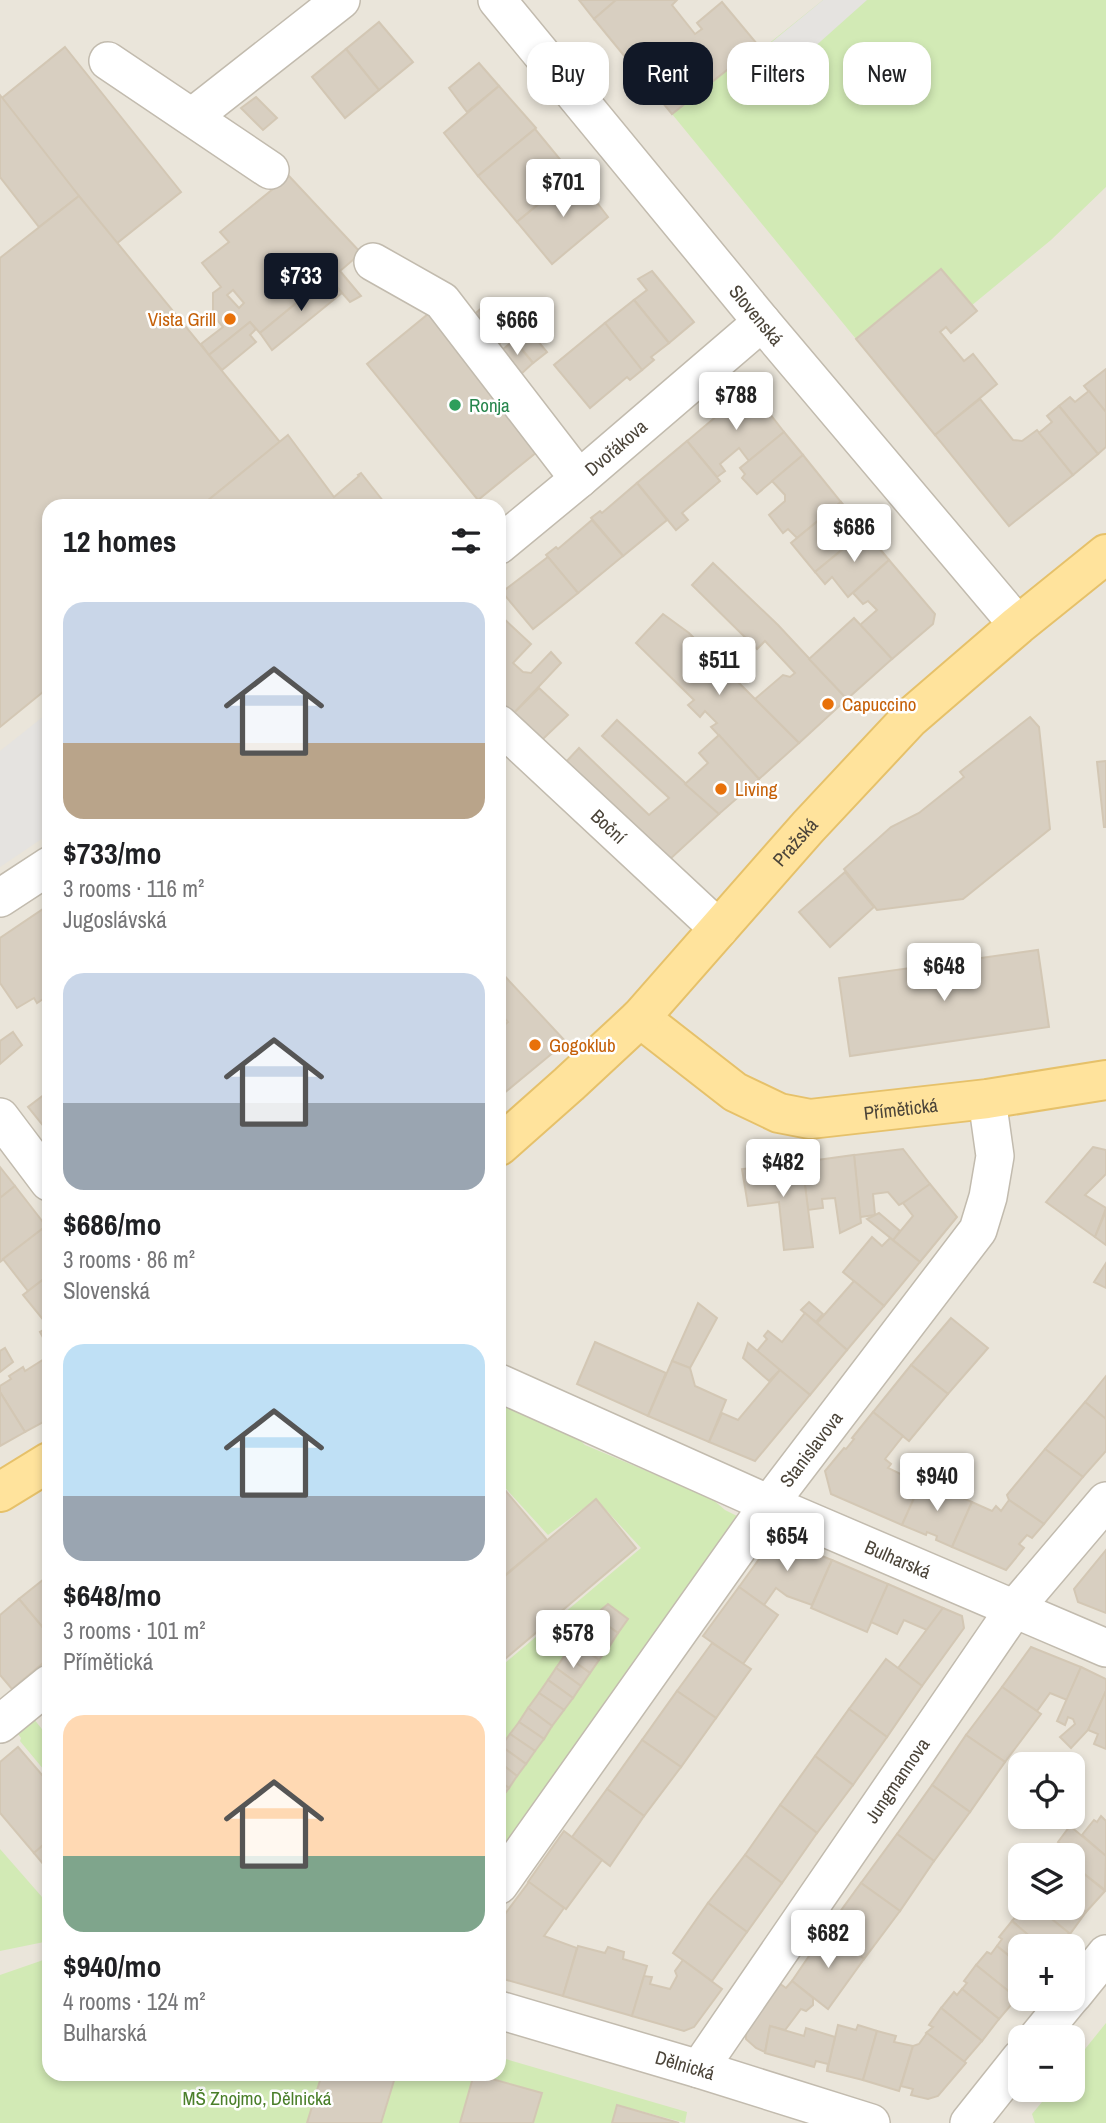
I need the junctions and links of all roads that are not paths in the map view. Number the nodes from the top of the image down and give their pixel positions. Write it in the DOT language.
graph roads {
  1 [pos="341,0"];
  2 [pos="498,0"];
  3 [pos="108,61"];
  4 [pos="192,117"];
  5 [pos="270,170"];
  6 [pos="373,262"];
  7 [pos="762,322"];
  8 [pos="579,479"];
  9 [pos="506,539"];
  10 [pos="1104,560"];
  11 [pos="1018,625"];
  12 [pos="506,731"];
  13 [pos="42,871"];
  14 [pos="0,898"];
  15 [pos="719,929"];
  16 [pos="640,1018"];
  17 [pos="1106,1080"];
  18 [pos="987,1099"];
  19 [pos="0,1117"];
  20 [pos="506,1140"];
  21 [pos="42,1173"];
  22 [pos="506,1386"];
  23 [pos="42,1466"];
  24 [pos="0,1492"];
  25 [pos="1106,1501"];
  26 [pos="769,1504"];
  27 [pos="1015,1608"];
  28 [pos="1106,1648"];
  29 [pos="42,1690"];
  30 [pos="0,1724"];
  31 [pos="506,1875"];
  32 [pos="1106,1954"];
  33 [pos="1085,1980"];
  34 [pos="1059,2011"];
  35 [pos="506,2012"];
  36 [pos="1048,2025"];
  37 [pos="699,2069"];
  38 [pos="1008,2074"];
  39 [pos="871,2123"];
  40 [pos="969,2123"];
  1 -- 4 [label="street"];
  2 -- 7 [label="street, Slovenská"];
  3 -- 4 [label="street"];
  4 -- 5 [label="street"];
  6 -- 8 [label="street"];
  7 -- 8 [label="street, Dvořákova"];
  7 -- 11 [label="street, Slovenská"];
  8 -- 9 [label="street, Dvořákova"];
  10 -- 11 [label="main road, Pražská"];
  11 -- 15 [label="main road, Pražská"];
  12 -- 15 [label="street, Boční"];
  13 -- 14 [label="street"];
  15 -- 16 [label="main road, Pražská"];
  16 -- 18 [label="main road, Přímětická"];
  16 -- 20 [label="main road, Pražská"];
  17 -- 18 [label="main road, Přímětická"];
  18 -- 26 [label="street, Stanislavova"];
  19 -- 21 [label="street"];
  22 -- 26 [label="street, Bulharská"];
  23 -- 24 [label="main road"];
  25 -- 27 [label="street, Jungmannova"];
  26 -- 27 [label="street, Bulharská"];
  26 -- 31 [label="street, Stanislavova"];
  27 -- 28 [label="street, Bulharská"];
  27 -- 37 [label="street, Jungmannova"];
  29 -- 30 [label="street"];
  32 -- 33 [label="street"];
  34 -- 36 [label="street"];
  35 -- 37 [label="street, Dělnická"];
  37 -- 39 [label="street, Dělnická"];
  38 -- 40 [label="street"];
}
